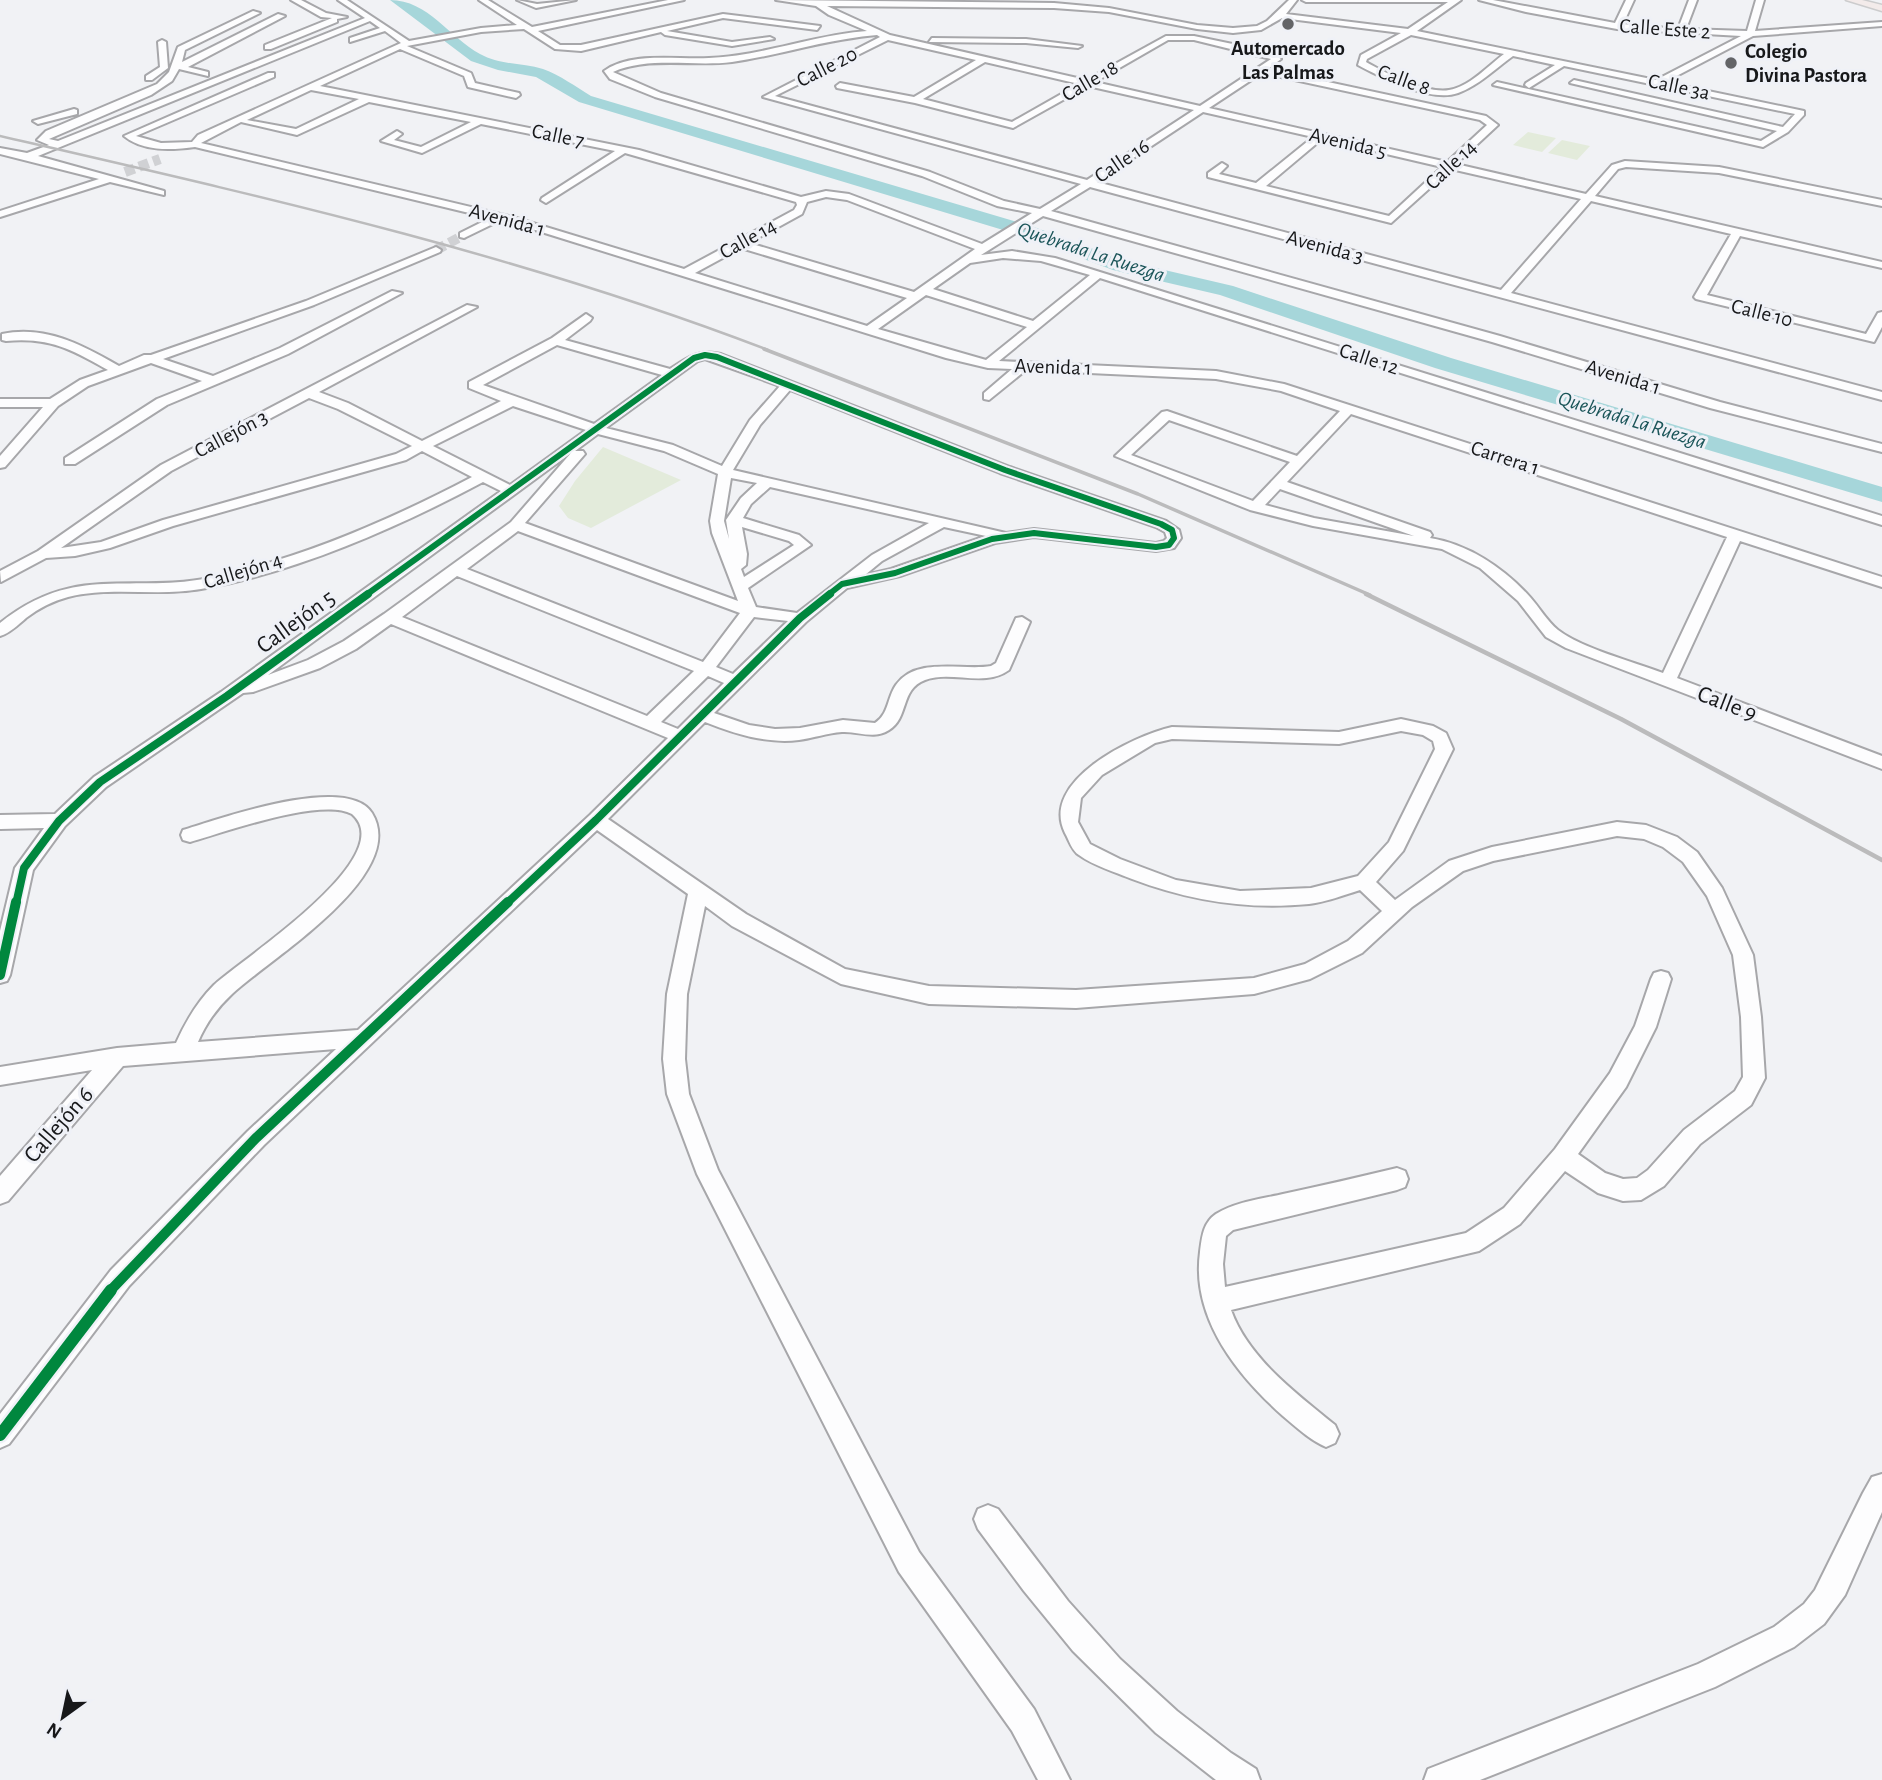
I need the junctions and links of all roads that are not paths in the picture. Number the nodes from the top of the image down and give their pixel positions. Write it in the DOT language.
graph roads {
  1 [pos="295,0"];
  2 [pos="342,0"];
  3 [pos="483,0"];
  4 [pos="521,0"];
  5 [pos="572,0"];
  6 [pos="680,0"];
  7 [pos="780,0"];
  8 [pos="1123,0"];
  9 [pos="1293,0"];
  10 [pos="1306,0"];
  11 [pos="1457,0"];
  12 [pos="1465,0"];
  13 [pos="1483,0"];
  14 [pos="1630,0"];
  15 [pos="1693,0"];
  16 [pos="1760,0"];
  17 [pos="1851,0"];
  18 [pos="1873,0"];
  19 [pos="996,2"];
  20 [pos="1505,2"];
  21 [pos="819,4"];
  22 [pos="1882,5"];
  23 [pos="1109,10"];
  24 [pos="361,12"];
  25 [pos="256,13"];
  26 [pos="832,13"];
  27 [pos="281,16"];
  28 [pos="1282,16"];
  29 [pos="342,17"];
  30 [pos="1152,18"];
  31 [pos="372,19"];
  32 [pos="1882,22"];
  33 [pos="856,24"];
  34 [pos="1618,27"];
  35 [pos="386,28"];
  36 [pos="818,28"];
  37 [pos="527,29"];
  38 [pos="278,30"];
  39 [pos="654,32"];
  40 [pos="1410,32"];
  41 [pos="1681,32"];
  42 [pos="300,34"];
  43 [pos="882,35"];
  44 [pos="1750,35"];
  45 [pos="325,38"];
  46 [pos="162,42"];
  47 [pos="1213,42"];
  48 [pos="344,44"];
  49 [pos="236,45"];
  50 [pos="403,45"];
  51 [pos="922,45"];
  52 [pos="1079,46"];
  53 [pos="1510,54"];
  54 [pos="984,60"];
  55 [pos="237,61"];
  56 [pos="1563,63"];
  57 [pos="182,64"];
  58 [pos="165,65"];
  59 [pos="284,69"];
  60 [pos="1261,70"];
  61 [pos="205,74"];
  62 [pos="225,79"];
  63 [pos="1659,82"];
  64 [pos="139,83"];
  65 [pos="1088,83"];
  66 [pos="1574,83"];
  67 [pos="1497,85"];
  68 [pos="1529,85"];
  69 [pos="840,86"];
  70 [pos="1678,86"];
  71 [pos="310,87"];
  72 [pos="118,93"];
  73 [pos="516,95"];
  74 [pos="767,97"];
  75 [pos="369,98"];
  76 [pos="915,100"];
  77 [pos="1661,101"];
  78 [pos="1200,109"];
  79 [pos="1640,117"];
  80 [pos="482,120"];
  81 [pos="38,121"];
  82 [pos="245,121"];
  83 [pos="1785,130"];
  84 [pos="397,134"];
  85 [pos="1320,136"];
  86 [pos="60,144"];
  87 [pos="195,145"];
  88 [pos="623,150"];
  89 [pos="0,152"];
  90 [pos="29,156"];
  91 [pos="160,159"];
  92 [pos="1222,166"];
  93 [pos="1451,166"];
  94 [pos="125,172"];
  95 [pos="112,177"];
  96 [pos="1088,184"];
  97 [pos="1258,187"];
  98 [pos="160,192"];
  99 [pos="1588,199"];
  100 [pos="546,200"];
  101 [pos="801,200"];
  102 [pos="1882,203"];
  103 [pos="0,214"];
  104 [pos="1038,214"];
  105 [pos="500,217"];
  106 [pos="1736,234"];
  107 [pos="464,235"];
  108 [pos="740,244"];
  109 [pos="987,246"];
  110 [pos="436,250"];
  111 [pos="965,261"];
  112 [pos="1882,265"];
  113 [pos="686,273"];
  114 [pos="1097,275"];
  115 [pos="396,293"];
  116 [pos="922,294"];
  117 [pos="1503,295"];
  118 [pos="471,307"];
  119 [pos="1882,316"];
  120 [pos="586,318"];
  121 [pos="1034,326"];
  122 [pos="869,330"];
  123 [pos="6,337"];
  124 [pos="556,341"];
  125 [pos="148,358"];
  126 [pos="988,364"];
  127 [pos="1023,366"];
  128 [pos="1121,369"];
  129 [pos="116,370"];
  130 [pos="672,374"];
  131 [pos="215,381"];
  132 [pos="789,384"];
  133 [pos="309,393"];
  134 [pos="989,396"];
  135 [pos="1882,396"];
  136 [pos="512,401"];
  137 [pos="0,403"];
  138 [pos="53,403"];
  139 [pos="1350,408"];
  140 [pos="602,430"];
  141 [pos="425,448"];
  142 [pos="1882,448"];
  143 [pos="69,461"];
  144 [pos="1298,461"];
  145 [pos="0,464"];
  146 [pos="725,472"];
  147 [pos="481,478"];
  148 [pos="767,482"];
  149 [pos="1277,483"];
  150 [pos="511,491"];
  151 [pos="719,507"];
  152 [pos="1255,507"];
  153 [pos="734,516"];
  154 [pos="1882,521"];
  155 [pos="942,522"];
  156 [pos="516,525"];
  157 [pos="1736,533"];
  158 [pos="1006,537"];
  159 [pos="1447,545"];
  160 [pos="731,547"];
  161 [pos="43,554"];
  162 [pos="457,570"];
  163 [pos="0,576"];
  164 [pos="1882,582"];
  165 [pos="842,584"];
  166 [pos="739,587"];
  167 [pos="750,611"];
  168 [pos="390,618"];
  169 [pos="800,618"];
  170 [pos="1022,622"];
  171 [pos="0,631"];
  172 [pos="708,668"];
  173 [pos="735,681"];
  174 [pos="1667,681"];
  175 [pos="227,696"];
  176 [pos="701,714"];
  177 [pos="649,724"];
  178 [pos="679,736"];
  179 [pos="1882,763"];
  180 [pos="596,820"];
  181 [pos="59,821"];
  182 [pos="0,822"];
  183 [pos="190,835"];
  184 [pos="1364,882"];
  185 [pos="698,892"];
  186 [pos="1394,911"];
  187 [pos="0,975"];
  188 [pos="1661,979"];
  189 [pos="365,1038"];
  190 [pos="183,1051"];
  191 [pos="117,1056"];
  192 [pos="0,1076"];
  193 [pos="1563,1156"];
  194 [pos="1397,1179"];
  195 [pos="0,1193"];
  196 [pos="1216,1301"];
  197 [pos="1326,1434"];
  198 [pos="0,1435"];
  199 [pos="1882,1487"];
  200 [pos="988,1519"];
  201 [pos="1055,1780"];
  202 [pos="1245,1780"];
  203 [pos="1439,1780"];
  1 -- 29 [label="street"];
  2 -- 24 [label="street"];
  3 -- 37 [label="street"];
  4 -- 5 [label="street"];
  6 -- 37 [label="street"];
  7 -- 21 [label="street"];
  8 -- 23 [label="street"];
  9 -- 28 [label="street"];
  10 -- 11 [label="street"];
  11 -- 12 [label="street"];
  11 -- 40 [label="street, Calle 8"];
  13 -- 20 [label="street, Calle Este 2"];
  14 -- 34 [label="street"];
  15 -- 41 [label="street"];
  16 -- 44 [label="street"];
  17 -- 22 [label="main road"];
  18 -- 22 [label="main road"];
  19 -- 21 [label="street"];
  19 -- 23 [label="street"];
  20 -- 34 [label="street, Calle Este 2"];
  21 -- 26 [label="street, Avenida 5"];
  23 -- 30 [label="street"];
  24 -- 29 [label="street"];
  24 -- 31 [label="street"];
  25 -- 57 [label="street"];
  26 -- 33 [label="street, Avenida 5"];
  26 -- 36 [label="street"];
  27 -- 57 [label="street"];
  28 -- 30 [label="street"];
  28 -- 40 [label="street, Calle 3a"];
  29 -- 42 [label="street"];
  30 -- 47 [label="street"];
  31 -- 35 [label="street"];
  31 -- 45 [label="street"];
  32 -- 44 [label="street, Calle Este 2"];
  33 -- 36 [label="street"];
  33 -- 43 [label="street, Avenida 5"];
  34 -- 41 [label="street, Calle Este 2"];
  35 -- 48 [label="street"];
  35 -- 50 [label="street"];
  36 -- 39 [label="street"];
  36 -- 39 [label="street"];
  37 -- 39 [label="street"];
  37 -- 50 [label="street"];
  38 -- 42 [label="street"];
  40 -- 53 [label="street, Calle 3a"];
  40 -- 53 [label="street, Calle 8"];
  41 -- 44 [label="street, Calle Este 2"];
  42 -- 45 [label="street"];
  42 -- 49 [label="street"];
  43 -- 51 [label="street, Avenida 5"];
  43 -- 74 [label="street, Calle 20"];
  43 -- 104 [label="street, Avenida 1"];
  44 -- 63 [label="street"];
  45 -- 62 [label="street"];
  46 -- 58 [label="street"];
  47 -- 60 [label="street, Calle 16"];
  47 -- 65 [label="street, Calle 18"];
  50 -- 71 [label="street"];
  50 -- 73 [label="street"];
  51 -- 52 [label="street"];
  51 -- 54 [label="street, Avenida 5"];
  53 -- 56 [label="street, Calle 3a"];
  54 -- 65 [label="street, Avenida 5"];
  54 -- 76 [label="street"];
  55 -- 61 [label="street"];
  56 -- 63 [label="street, Calle 3a"];
  56 -- 68 [label="street"];
  57 -- 58 [label="street"];
  57 -- 61 [label="street"];
  57 -- 86 [label="street"];
  58 -- 64 [label="street"];
  59 -- 87 [label="street, Avenida 1"];
  60 -- 78 [label="street, Calle 16"];
  60 -- 93 [label="street, Calle 14"];
  61 -- 62 [label="street"];
  62 -- 86 [label="street"];
  63 -- 70 [label="street, Calle 3a"];
  65 -- 76 [label="street, Calle 18"];
  65 -- 78 [label="street, Avenida 5"];
  66 -- 77 [label="street"];
  67 -- 79 [label="street, Calle 3a"];
  69 -- 76 [label="street"];
  70 -- 77 [label="street"];
  70 -- 83 [label="street, Calle 3a"];
  71 -- 75 [label="street, Calle 7"];
  71 -- 87 [label="street"];
  72 -- 81 [label="street"];
  74 -- 96 [label="street, Avenida 3"];
  75 -- 80 [label="street, Calle 7"];
  75 -- 82 [label="street"];
  77 -- 79 [label="street"];
  77 -- 83 [label="street"];
  78 -- 85 [label="street, Avenida 5"];
  78 -- 96 [label="street, Calle 16"];
  79 -- 83 [label="street, Calle 3a"];
  80 -- 84 [label="street"];
  80 -- 88 [label="street, Calle 7"];
  85 -- 93 [label="street, Avenida 5"];
  85 -- 97 [label="street"];
  86 -- 90 [label="street"];
  87 -- 91 [label="street"];
  87 -- 105 [label="street, Avenida 1"];
  88 -- 100 [label="street"];
  88 -- 101 [label="street, Calle 7"];
  89 -- 90 [label="street"];
  90 -- 95 [label="street"];
  92 -- 97 [label="street"];
  93 -- 97 [label="street, Calle 14"];
  93 -- 99 [label="street, Avenida 5"];
  94 -- 95 [label="street"];
  95 -- 98 [label="street"];
  95 -- 103 [label="street"];
  96 -- 104 [label="street, Calle 16"];
  96 -- 117 [label="street, Avenida 3"];
  99 -- 102 [label="street"];
  99 -- 106 [label="street, Avenida 5"];
  99 -- 117 [label="street"];
  101 -- 108 [label="street, Calle 14"];
  101 -- 109 [label="street"];
  104 -- 109 [label="street, Calle 16"];
  104 -- 142 [label="street, Avenida 1"];
  105 -- 107 [label="street"];
  105 -- 113 [label="street, Avenida 1"];
  106 -- 112 [label="street, Avenida 5"];
  106 -- 119 [label="street, Calle 10"];
  108 -- 113 [label="street, Calle 14"];
  108 -- 116 [label="street"];
  109 -- 111 [label="street, Calle 16"];
  110 -- 125 [label="street"];
  111 -- 114 [label="street, Calle 12"];
  111 -- 116 [label="street, Calle 12"];
  113 -- 122 [label="street, Avenida 1"];
  114 -- 121 [label="street"];
  114 -- 154 [label="street, Calle 12"];
  115 -- 131 [label="street"];
  116 -- 121 [label="street"];
  116 -- 122 [label="street, Calle 12"];
  117 -- 135 [label="street, Avenida 3"];
  118 -- 133 [label="street, Callejón 3"];
  120 -- 124 [label="street"];
  121 -- 126 [label="street"];
  122 -- 126 [label="street, Avenida 1"];
  123 -- 129 [label="street"];
  124 -- 130 [label="street"];
  124 -- 136 [label="street"];
  125 -- 129 [label="street"];
  125 -- 131 [label="street"];
  126 -- 127 [label="street, Avenida 1"];
  127 -- 128 [label="street, Avenida 1"];
  127 -- 134 [label="street"];
  128 -- 139 [label="street, Carrera 1"];
  129 -- 138 [label="street"];
  130 -- 132 [label="street, Callejón 5"];
  130 -- 140 [label="street, Callejón 5"];
  131 -- 143 [label="street"];
  132 -- 146 [label="street"];
  132 -- 158 [label="street"];
  133 -- 141 [label="street"];
  133 -- 161 [label="street, Callejón 3"];
  136 -- 140 [label="street"];
  136 -- 141 [label="street"];
  137 -- 138 [label="street"];
  138 -- 145 [label="street"];
  139 -- 144 [label="street"];
  139 -- 157 [label="street, Carrera 1"];
  140 -- 146 [label="street"];
  140 -- 150 [label="street, Callejón 5"];
  140 -- 156 [label="street"];
  141 -- 147 [label="street"];
  141 -- 161 [label="street"];
  144 -- 149 [label="street"];
  144 -- 152 [label="street"];
  146 -- 148 [label="street"];
  146 -- 151 [label="street"];
  147 -- 150 [label="street"];
  147 -- 171 [label="street, Callejón 4"];
  148 -- 153 [label="street"];
  148 -- 155 [label="street"];
  149 -- 152 [label="street"];
  149 -- 159 [label="street, Calle 9"];
  150 -- 175 [label="street, Callejón 5"];
  151 -- 153 [label="street"];
  151 -- 160 [label="street"];
  152 -- 159 [label="street"];
  153 -- 160 [label="street"];
  153 -- 166 [label="street"];
  155 -- 158 [label="street"];
  155 -- 165 [label="street"];
  156 -- 162 [label="street"];
  156 -- 167 [label="street"];
  157 -- 164 [label="street, Carrera 1"];
  157 -- 174 [label="street"];
  158 -- 165 [label="street"];
  159 -- 174 [label="street, Calle 9"];
  160 -- 166 [label="street"];
  161 -- 163 [label="street, Callejón 3"];
  162 -- 168 [label="street"];
  162 -- 172 [label="street"];
  165 -- 169 [label="street"];
  166 -- 167 [label="street"];
  167 -- 169 [label="street"];
  167 -- 172 [label="street"];
  168 -- 175 [label="street"];
  168 -- 177 [label="street"];
  169 -- 173 [label="street"];
  170 -- 176 [label="street"];
  172 -- 173 [label="street"];
  172 -- 177 [label="street"];
  173 -- 176 [label="street"];
  174 -- 179 [label="street, Calle 9"];
  175 -- 181 [label="street, Callejón 5"];
  176 -- 178 [label="street"];
  177 -- 178 [label="street"];
  178 -- 180 [label="street"];
  180 -- 185 [label="street"];
  180 -- 189 [label="street"];
  181 -- 182 [label="street"];
  181 -- 187 [label="street, Callejón 5"];
  183 -- 190 [label="street"];
  184 -- 184 [label="street"];
  184 -- 186 [label="street"];
  185 -- 186 [label="street"];
  185 -- 201 [label="street"];
  186 -- 193 [label="street"];
  188 -- 193 [label="street"];
  189 -- 190 [label="street"];
  189 -- 198 [label="street"];
  190 -- 191 [label="street"];
  191 -- 192 [label="street"];
  191 -- 195 [label="street, Callejón 6"];
  193 -- 196 [label="street"];
  194 -- 196 [label="street"];
  196 -- 197 [label="street"];
  199 -- 203 [label="street"];
  200 -- 202 [label="street"];
}
